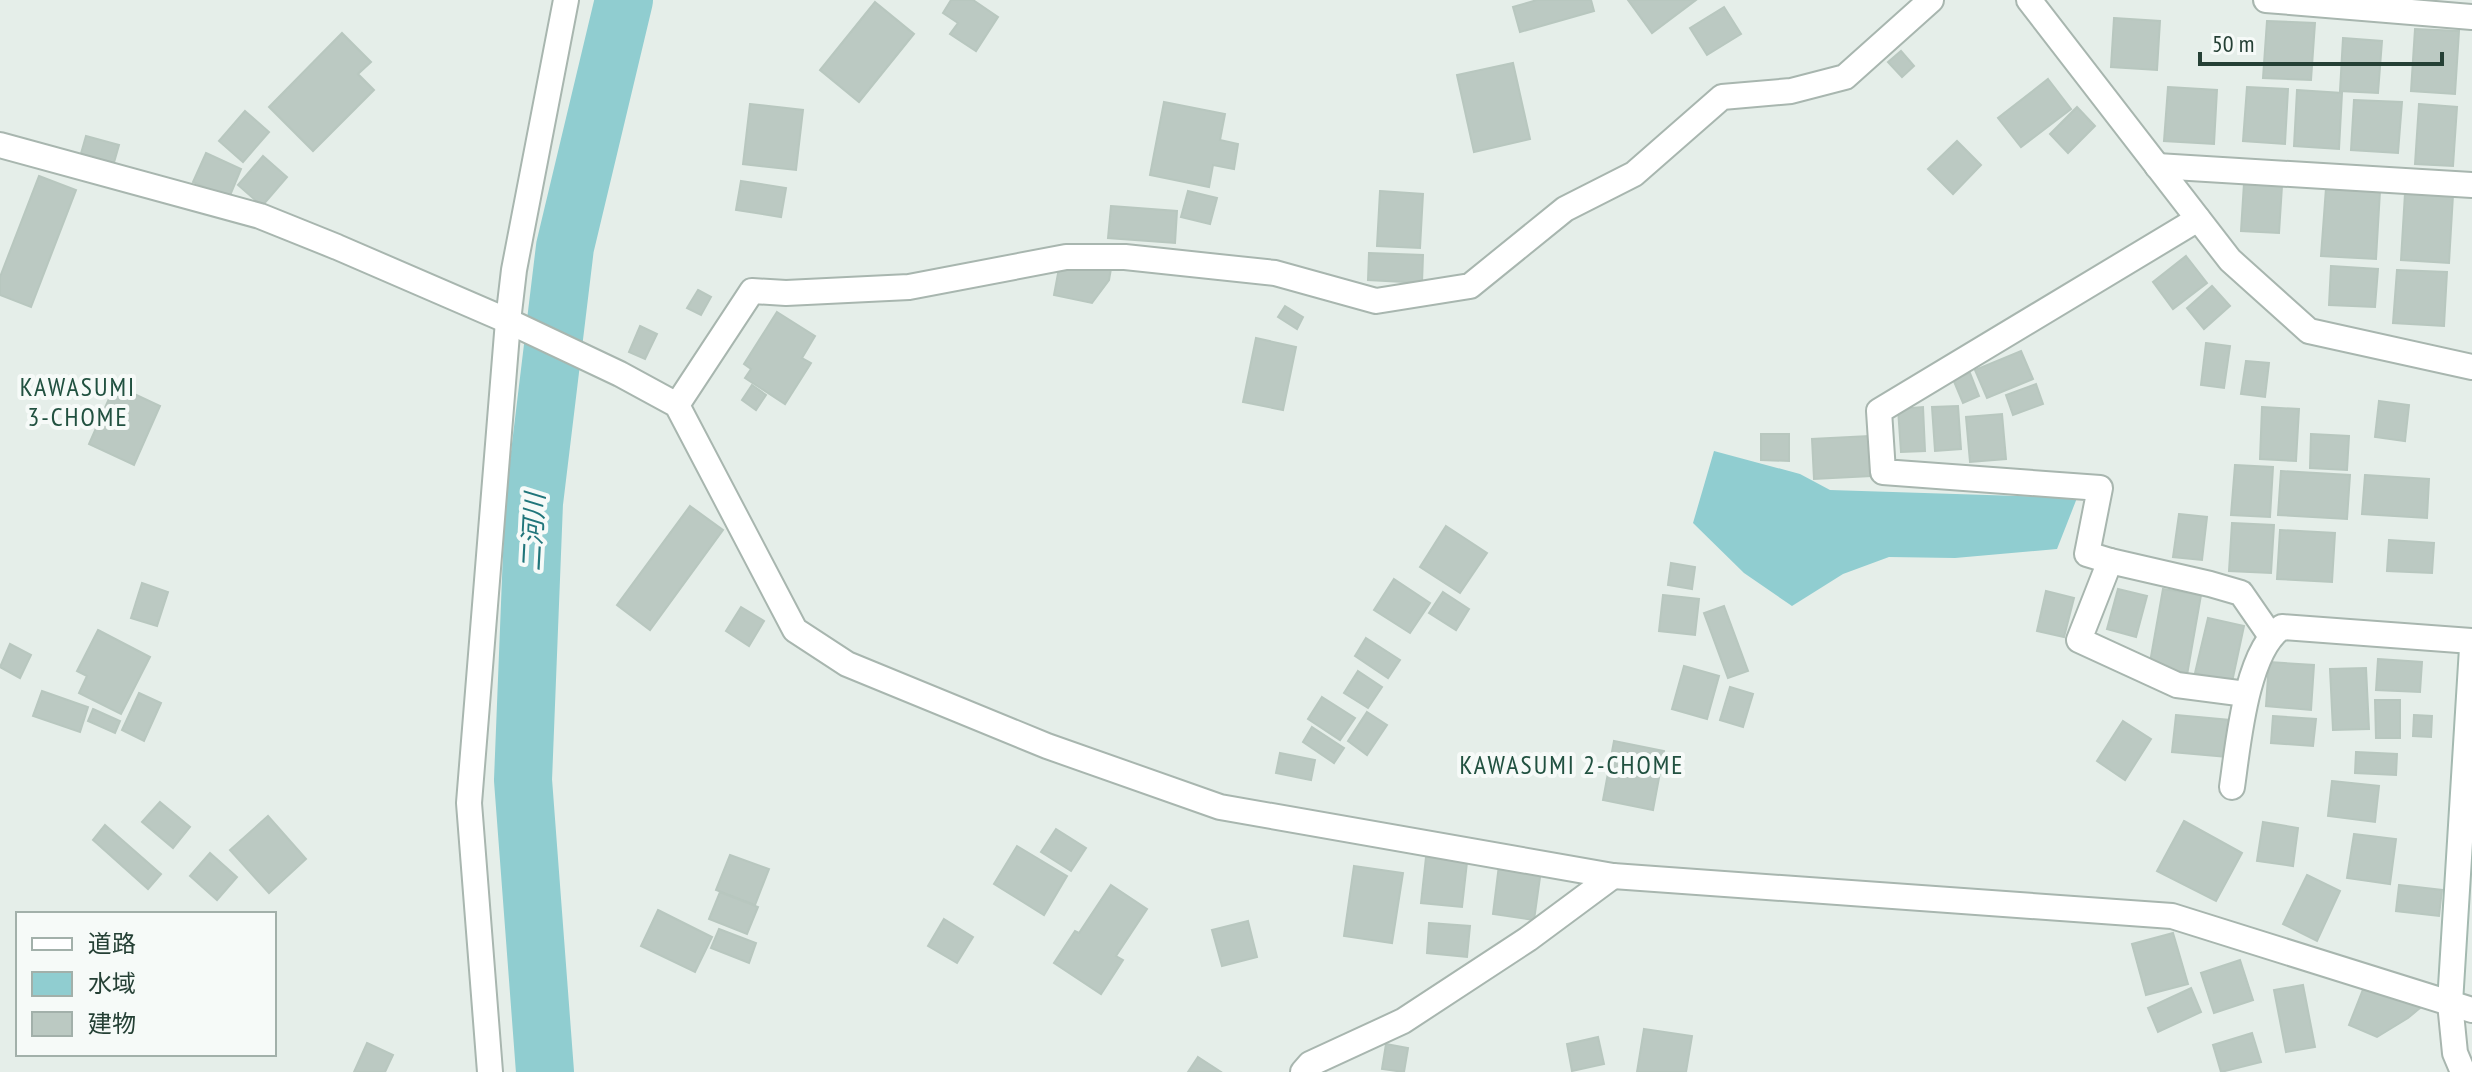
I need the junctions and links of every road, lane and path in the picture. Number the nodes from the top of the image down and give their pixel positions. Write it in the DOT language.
graph roads {
  1 [pos="566,0"];
  2 [pos="1931,0"];
  3 [pos="2029,0"];
  4 [pos="2266,0"];
  5 [pos="2300,1"];
  6 [pos="2472,17"];
  7 [pos="0,145"];
  8 [pos="2157,166"];
  9 [pos="2472,185"];
  10 [pos="2198,219"];
  11 [pos="517,326"];
  12 [pos="2472,367"];
  13 [pos="677,405"];
  14 [pos="2110,561"];
  15 [pos="2270,635"];
  16 [pos="2472,641"];
  17 [pos="2472,648"];
  18 [pos="2246,694"];
  19 [pos="2232,787"];
  20 [pos="1613,876"];
  21 [pos="2461,1007"];
  22 [pos="490,1072"];
  23 [pos="1303,1072"];
  24 [pos="2463,1072"];
  1 -- 11 [label="street"];
  2 -- 13 [label="street"];
  3 -- 8 [label="street"];
  4 -- 5 [label="street"];
  5 -- 6 [label="street"];
  7 -- 11 [label="street"];
  8 -- 9 [label="street"];
  8 -- 10 [label="street"];
  10 -- 12 [label="street"];
  10 -- 14 [label="street"];
  11 -- 13 [label="street"];
  11 -- 22 [label="street"];
  13 -- 20 [label="street"];
  14 -- 15 [label="street"];
  14 -- 18 [label="street"];
  15 -- 16 [label="street"];
  15 -- 18 [label="street"];
  17 -- 21 [label="street"];
  18 -- 19 [label="street"];
  20 -- 21 [label="street"];
  20 -- 23 [label="street"];
  21 -- 24 [label="street"];
}
